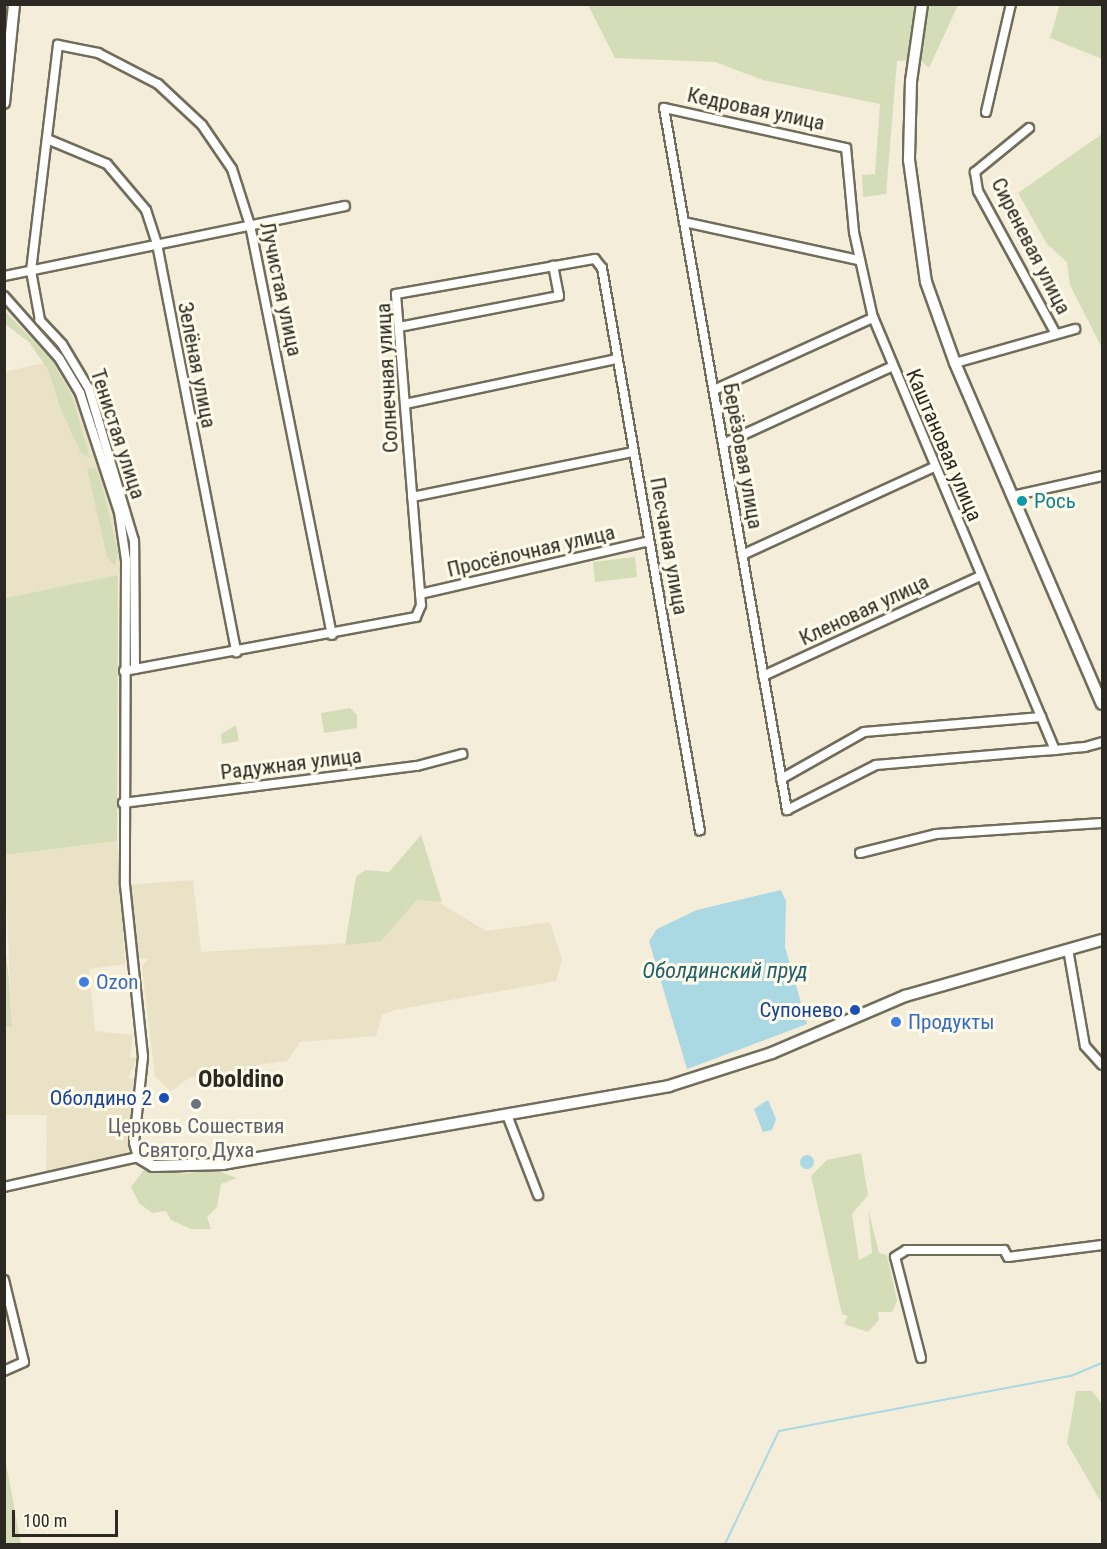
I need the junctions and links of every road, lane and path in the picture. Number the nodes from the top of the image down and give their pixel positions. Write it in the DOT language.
graph roads {
  1 [pos="14,4"];
  2 [pos="922,4"];
  3 [pos="1011,4"];
  4 [pos="58,45"];
  5 [pos="4,103"];
  6 [pos="664,108"];
  7 [pos="986,112"];
  8 [pos="1029,128"];
  9 [pos="47,140"];
  10 [pos="840,145"];
  11 [pos="345,206"];
  12 [pos="684,222"];
  13 [pos="250,225"];
  14 [pos="157,244"];
  15 [pos="859,260"];
  16 [pos="554,266"];
  17 [pos="602,268"];
  18 [pos="31,271"];
  19 [pos="4,276"];
  20 [pos="4,296"];
  21 [pos="873,318"];
  22 [pos="399,327"];
  23 [pos="1075,329"];
  24 [pos="1056,334"];
  25 [pos="618,359"];
  26 [pos="955,363"];
  27 [pos="891,367"];
  28 [pos="714,390"];
  29 [pos="405,404"];
  30 [pos="723,444"];
  31 [pos="633,452"];
  32 [pos="934,467"];
  33 [pos="1102,476"];
  34 [pos="1012,496"];
  35 [pos="412,497"];
  36 [pos="649,541"];
  37 [pos="742,555"];
  38 [pos="981,576"];
  39 [pos="420,594"];
  40 [pos="332,635"];
  41 [pos="236,652"];
  42 [pos="135,669"];
  43 [pos="124,671"];
  44 [pos="763,676"];
  45 [pos="1102,704"];
  46 [pos="1041,717"];
  47 [pos="1102,742"];
  48 [pos="1055,750"];
  49 [pos="462,754"];
  50 [pos="781,779"];
  51 [pos="123,803"];
  52 [pos="1102,823"];
  53 [pos="700,831"];
  54 [pos="860,853"];
  55 [pos="1102,940"];
  56 [pos="1068,949"];
  57 [pos="1102,1065"];
  58 [pos="507,1115"];
  59 [pos="138,1157"];
  60 [pos="4,1187"];
  61 [pos="538,1195"];
  62 [pos="1102,1245"];
  63 [pos="4,1280"];
  64 [pos="921,1358"];
  65 [pos="4,1371"];
  1 -- 5 [label="street"];
  2 -- 26 [label="street"];
  3 -- 7 [label="street"];
  4 -- 9 [label="street, Тенистая улица"];
  4 -- 13 [label="street, Лучистая улица"];
  6 -- 10 [label="street, Кедровая улица"];
  6 -- 12 [label="street, Берёзовая улица"];
  8 -- 24 [label="street, Сиреневая улица"];
  9 -- 14 [label="street, Зелёная улица"];
  9 -- 18 [label="street, Тенистая улица"];
  10 -- 15 [label="street, Каштановая улица"];
  11 -- 13 [label="street"];
  12 -- 15 [label="street"];
  12 -- 28 [label="street, Берёзовая улица"];
  13 -- 14 [label="street"];
  13 -- 40 [label="street, Лучистая улица"];
  14 -- 18 [label="street"];
  14 -- 41 [label="street, Зелёная улица"];
  15 -- 21 [label="street, Каштановая улица"];
  16 -- 17 [label="street, Солнечная улица"];
  16 -- 22 [label="street"];
  16 -- 22 [label="street, Солнечная улица"];
  17 -- 25 [label="street, Песчаная улица"];
  18 -- 19 [label="street"];
  18 -- 42 [label="street, Тенистая улица"];
  20 -- 43 [label="street"];
  21 -- 27 [label="street, Каштановая улица"];
  21 -- 28 [label="street"];
  22 -- 29 [label="street, Солнечная улица"];
  23 -- 24 [label="street"];
  24 -- 26 [label="street"];
  25 -- 29 [label="street"];
  25 -- 31 [label="street, Песчаная улица"];
  26 -- 34 [label="street"];
  27 -- 30 [label="street"];
  27 -- 32 [label="street, Каштановая улица"];
  28 -- 30 [label="street, Берёзовая улица"];
  29 -- 35 [label="street, Солнечная улица"];
  30 -- 37 [label="street, Берёзовая улица"];
  31 -- 35 [label="street"];
  31 -- 36 [label="street, Песчаная улица"];
  32 -- 37 [label="street"];
  32 -- 38 [label="street, Каштановая улица"];
  33 -- 34 [label="street"];
  34 -- 45 [label="street"];
  35 -- 39 [label="street, Солнечная улица"];
  36 -- 39 [label="street, Просёлочная улица"];
  36 -- 53 [label="street, Песчаная улица"];
  37 -- 44 [label="street, Берёзовая улица"];
  38 -- 44 [label="street, Кленовая улица"];
  38 -- 46 [label="street, Каштановая улица"];
  39 -- 40 [label="street, Солнечная улица"];
  40 -- 41 [label="street"];
  41 -- 42 [label="street"];
  42 -- 43 [label="street"];
  43 -- 51 [label="street"];
  44 -- 50 [label="street, Берёзовая улица"];
  46 -- 48 [label="street, Каштановая улица"];
  46 -- 50 [label="street"];
  47 -- 48 [label="street"];
  48 -- 50 [label="street, Берёзовая улица"];
  49 -- 51 [label="street, Радужная улица"];
  51 -- 59 [label="street"];
  52 -- 54 [label="street"];
  55 -- 56 [label="street"];
  56 -- 57 [label="street"];
  56 -- 58 [label="street"];
  58 -- 59 [label="street"];
  58 -- 61 [label="street"];
  59 -- 60 [label="street"];
  62 -- 64 [label="street"];
  63 -- 65 [label="street"];
}
